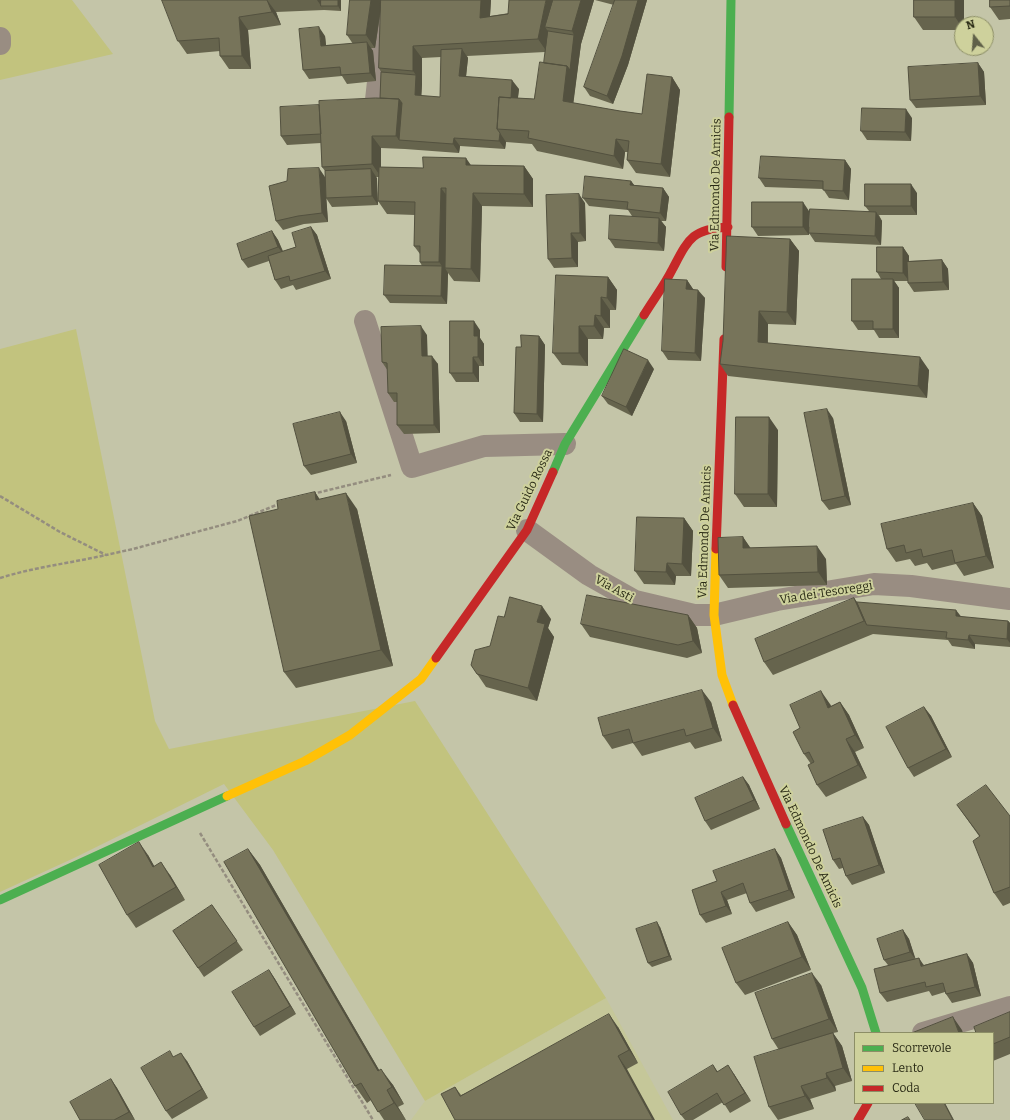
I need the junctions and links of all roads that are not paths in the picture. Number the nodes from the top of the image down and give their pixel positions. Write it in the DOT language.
graph roads {
  1 [pos="387,0"];
  2 [pos="731,0"];
  3 [pos="0,38"];
  4 [pos="0,44"];
  5 [pos="376,100"];
  6 [pos="728,227"];
  7 [pos="726,275"];
  8 [pos="365,321"];
  9 [pos="724,330"];
  10 [pos="565,444"];
  11 [pos="527,530"];
  12 [pos="1010,599"];
  13 [pos="714,615"];
  14 [pos="0,900"];
  15 [pos="1010,1007"];
  16 [pos="876,1032"];
  17 [pos="926,1032"];
  18 [pos="867,1104"];
  19 [pos="858,1120"];
  1 -- 5 [label="street"];
  2 -- 6 [label="street, Via Edmondo De Amicis"];
  3 -- 4 [label="street"];
  6 -- 7 [label="street, Via Edmondo De Amicis"];
  6 -- 10 [label="street, Via Guido Rossa"];
  8 -- 10 [label="street"];
  9 -- 13 [label="street, Via Edmondo De Amicis"];
  10 -- 11 [label="street, Via Guido Rossa"];
  11 -- 13 [label="street, Via Asti"];
  11 -- 14 [label="street, Via Guido Rossa"];
  12 -- 13 [label="street, Via dei Tesoreggi"];
  13 -- 16 [label="street, Via Edmondo De Amicis"];
  15 -- 17 [label="street"];
  18 -- 19 [label="street"];
}
